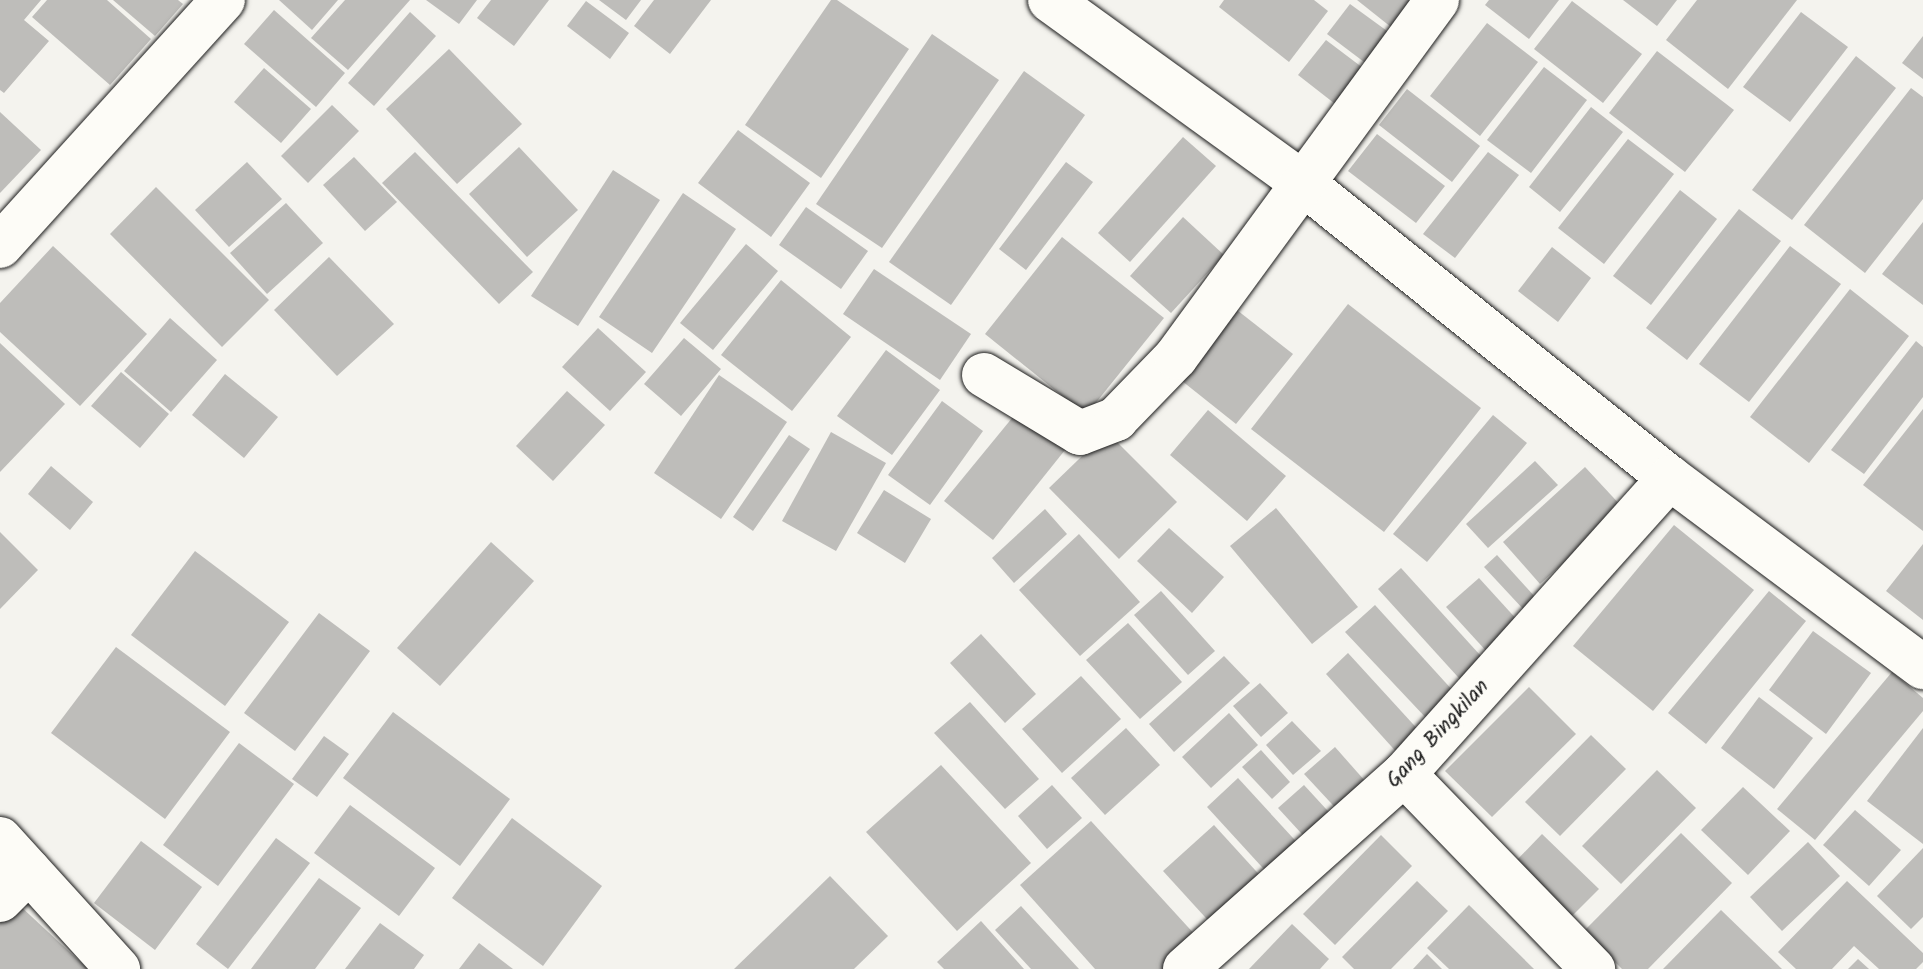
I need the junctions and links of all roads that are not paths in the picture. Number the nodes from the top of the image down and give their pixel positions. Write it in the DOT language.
graph roads {
  1 [pos="223,0"];
  2 [pos="1050,0"];
  3 [pos="1437,0"];
  4 [pos="1313,172"];
  5 [pos="0,246"];
  6 [pos="984,375"];
  7 [pos="1670,478"];
  8 [pos="1923,667"];
  9 [pos="1404,774"];
  10 [pos="0,839"];
  11 [pos="15,886"];
  12 [pos="118,969"];
  13 [pos="1185,969"];
  14 [pos="1593,969"];
  1 -- 5 [label="street"];
  2 -- 4 [label="street"];
  3 -- 4 [label="street"];
  4 -- 6 [label="street"];
  4 -- 7 [label="street"];
  7 -- 8 [label="street"];
  7 -- 9 [label="street, Gang Bingkilan"];
  9 -- 13 [label="street, Gang Bingkilan"];
  9 -- 14 [label="street"];
  10 -- 11 [label="street"];
  11 -- 12 [label="street"];
}
